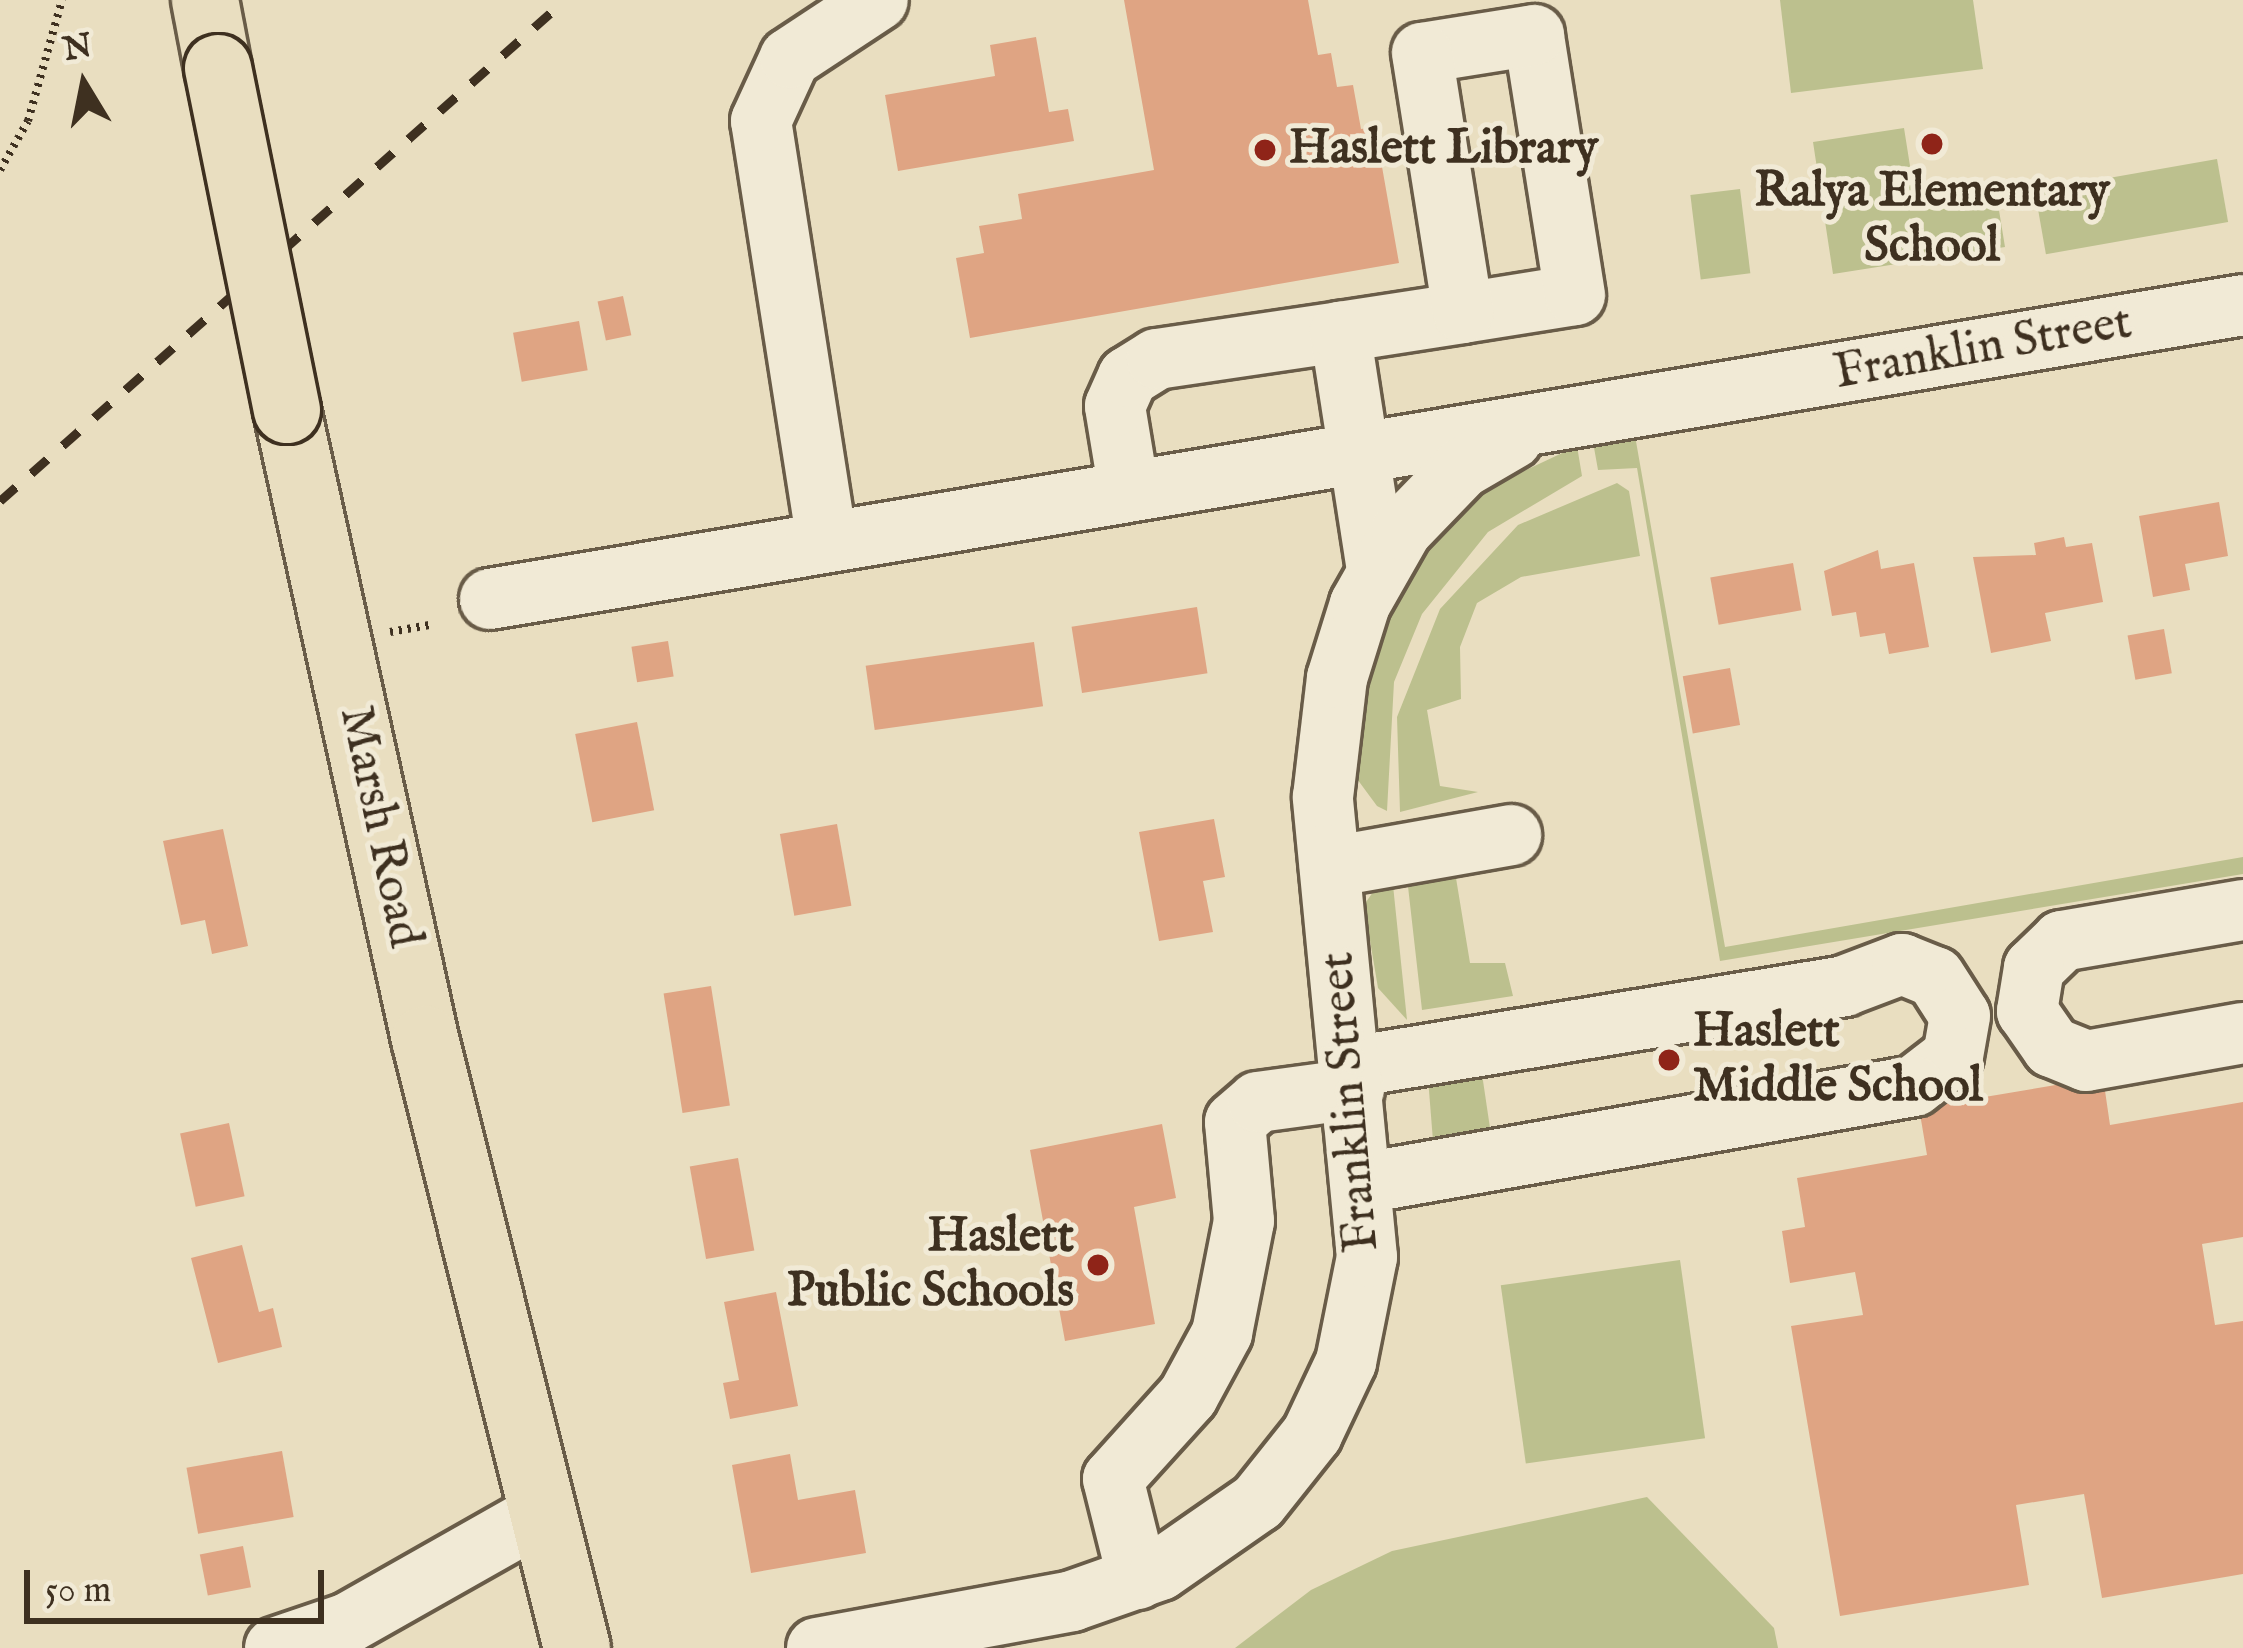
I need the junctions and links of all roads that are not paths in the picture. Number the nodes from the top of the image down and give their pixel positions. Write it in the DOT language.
graph roads {
  1 [pos="205,0"];
  2 [pos="878,0"];
  3 [pos="2243,305"];
  4 [pos="1463,313"];
  5 [pos="1340,332"];
  6 [pos="1581,418"];
  7 [pos="1359,452"];
  8 [pos="1129,491"];
  9 [pos="827,542"];
  10 [pos="1377,570"];
  11 [pos="490,599"];
  12 [pos="1508,820"];
  13 [pos="1328,853"];
  14 [pos="2243,910"];
  15 [pos="2243,1033"];
  16 [pos="1352,1078"];
  17 [pos="1364,1183"];
  18 [pos="544,1512"];
  19 [pos="1138,1579"];
  20 [pos="275,1648"];
  21 [pos="578,1648"];
  22 [pos="817,1648"];
  1 -- 18 [label="main road, Marsh Road, bridge"];
  2 -- 9 [label="street"];
  3 -- 6 [label="street, Franklin Street"];
  4 -- 5 [label="street"];
  5 -- 7 [label="street"];
  5 -- 8 [label="street"];
  6 -- 7 [label="street, Franklin Street"];
  6 -- 10 [label="street, Franklin Street"];
  7 -- 8 [label="street, Franklin Street"];
  7 -- 10 [label="street, Franklin Street"];
  8 -- 9 [label="street, Franklin Street"];
  9 -- 11 [label="street, Franklin Street"];
  10 -- 13 [label="street, Franklin Street"];
  12 -- 13 [label="street"];
  13 -- 16 [label="street, Franklin Street"];
  14 -- 15 [label="street"];
  16 -- 17 [label="street, Franklin Street"];
  16 -- 17 [label="street"];
  16 -- 19 [label="street"];
  17 -- 19 [label="street, Franklin Street"];
  18 -- 20 [label="street"];
  18 -- 21 [label="main road, Marsh Road"];
  19 -- 22 [label="street, Franklin Street"];
}
